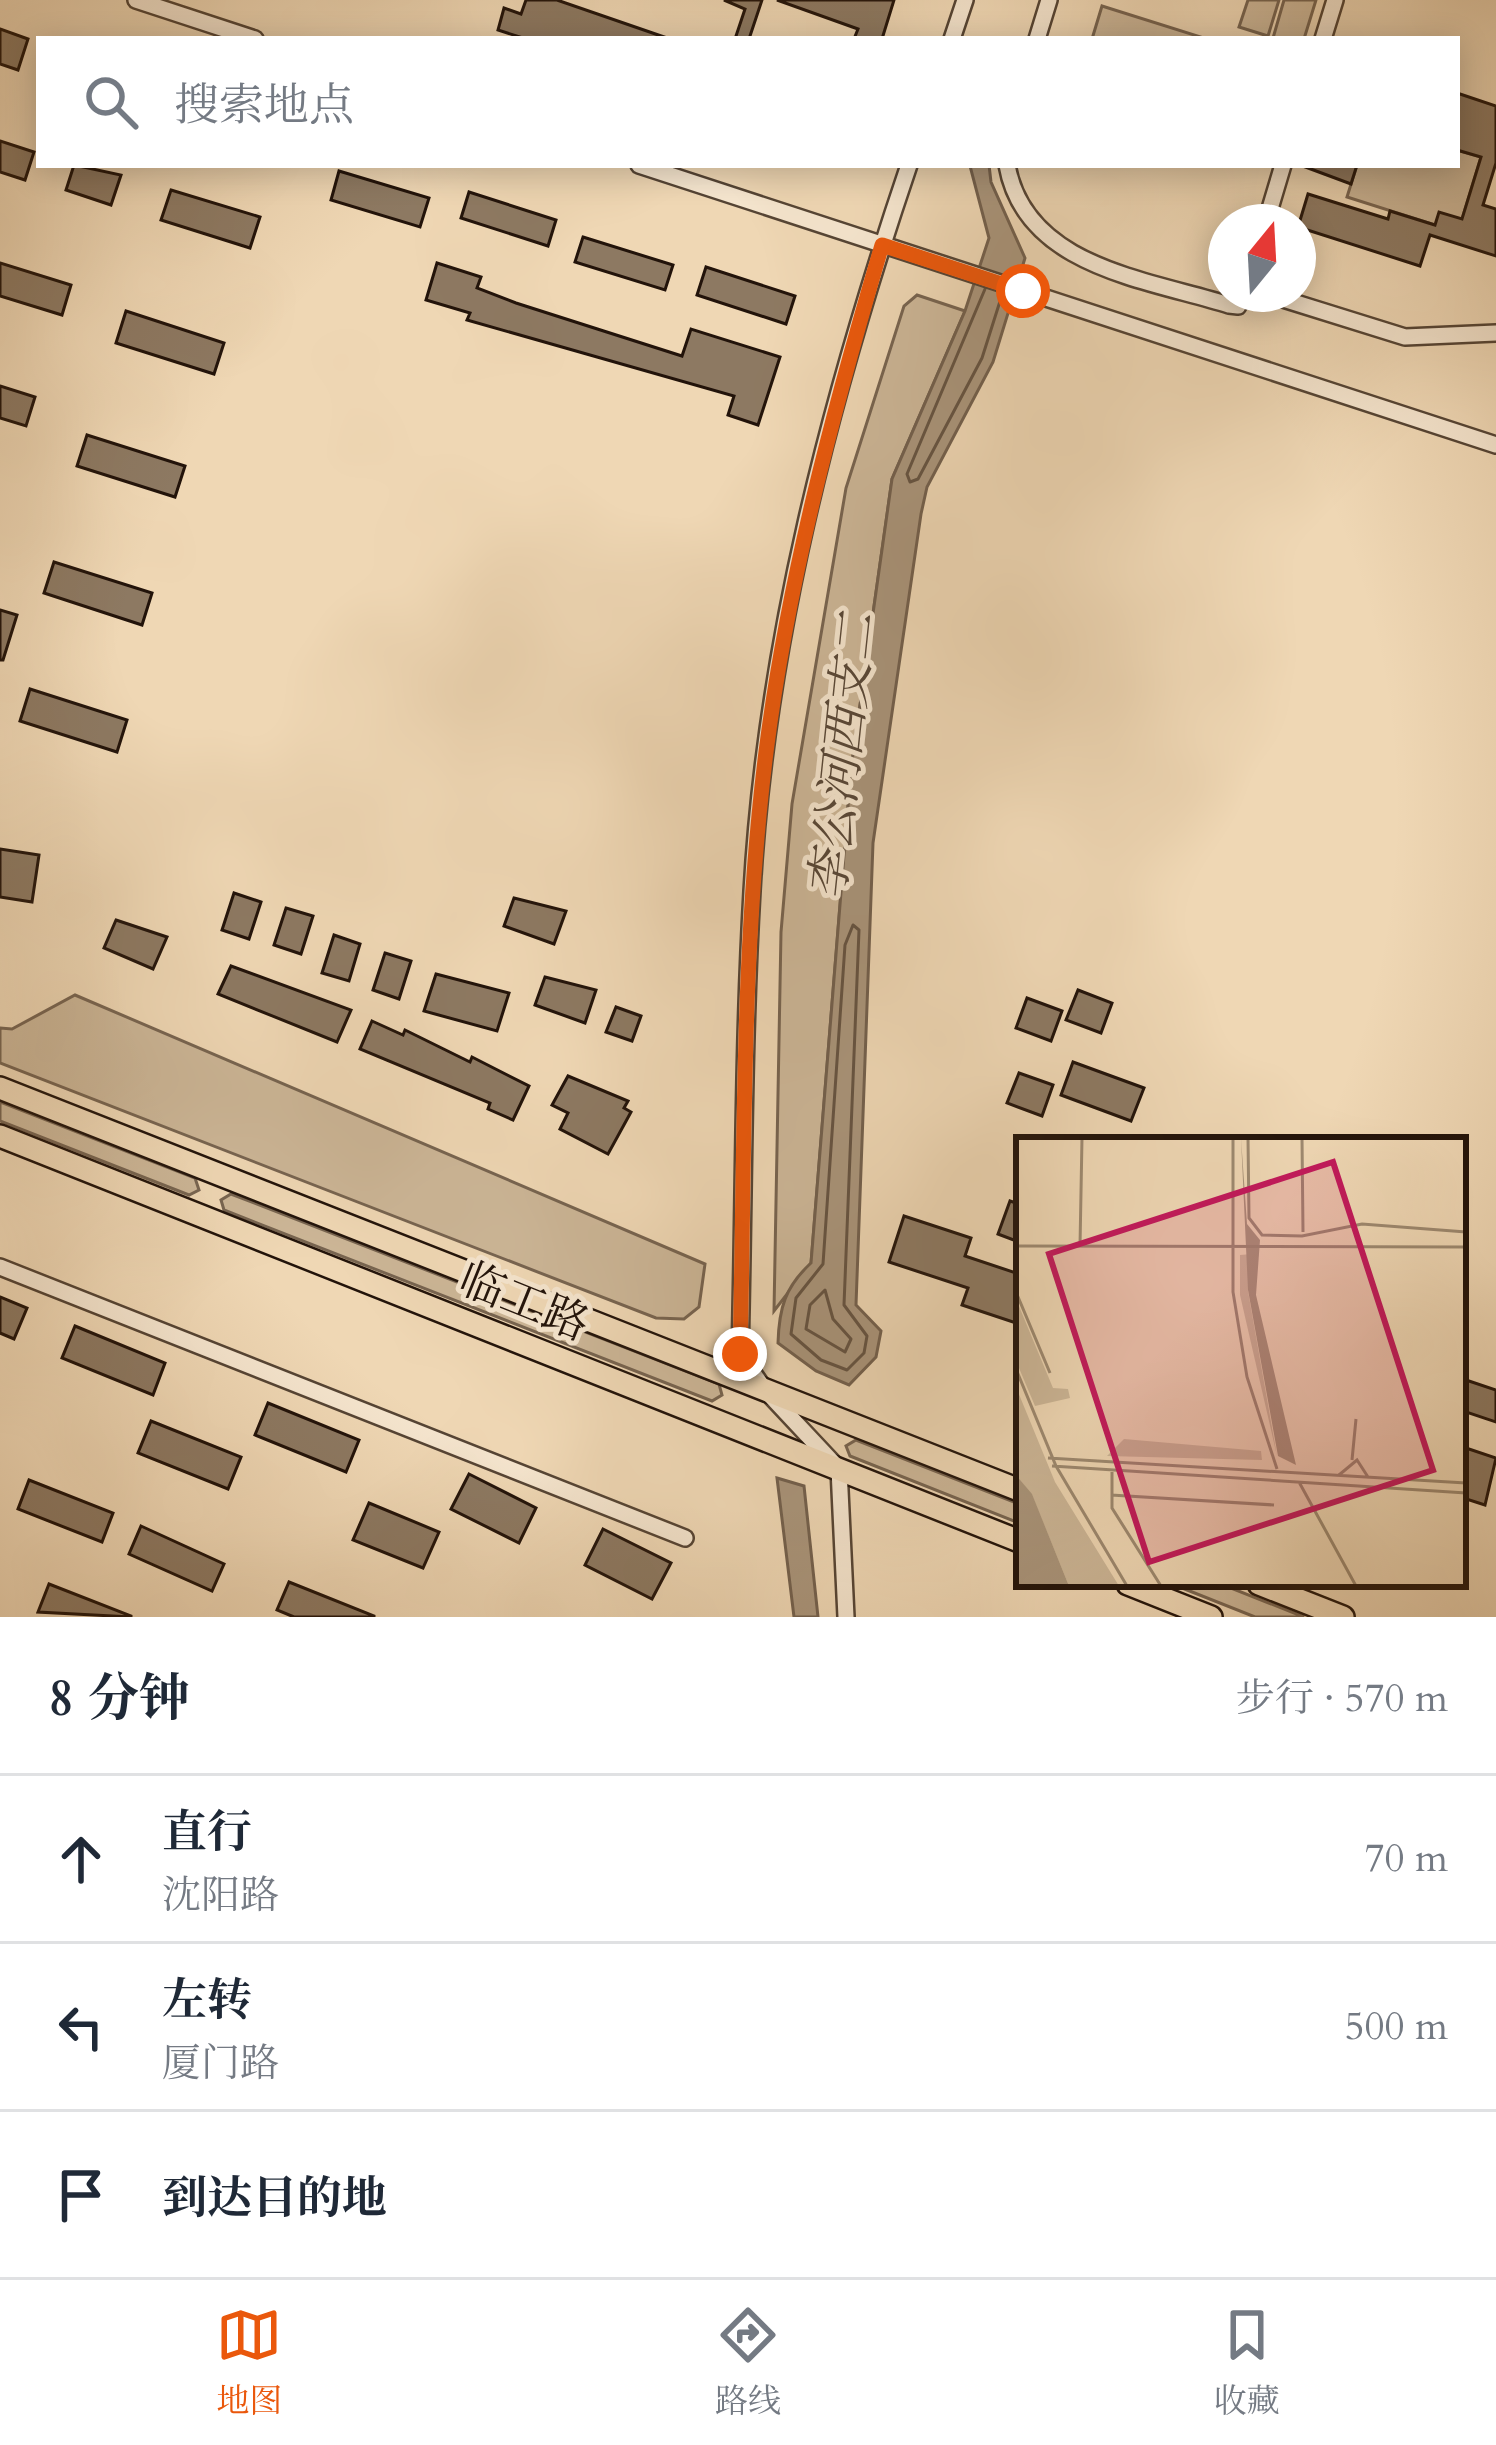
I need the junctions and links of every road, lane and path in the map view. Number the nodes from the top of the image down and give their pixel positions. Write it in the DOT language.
graph roads {
  1 [pos="136,0"];
  2 [pos="965,0"];
  3 [pos="1049,0"];
  4 [pos="1335,0"];
  5 [pos="166,4"];
  6 [pos="247,36"];
  7 [pos="953,36"];
  8 [pos="1038,36"];
  9 [pos="1323,36"];
  10 [pos="647,168"];
  11 [pos="908,168"];
  12 [pos="1008,168"];
  13 [pos="1282,168"];
  14 [pos="1271,204"];
  15 [pos="882,245"];
  16 [pos="1208,298"];
  17 [pos="1316,309"];
  18 [pos="1496,333"];
  19 [pos="1496,445"];
  20 [pos="0,1088"];
  21 [pos="0,1136"];
  22 [pos="213,1174"];
  23 [pos="197,1215"];
  24 [pos="0,1268"];
  25 [pos="765,1390"];
  26 [pos="839,1469"];
  27 [pos="1016,1489"];
  28 [pos="685,1538"];
  29 [pos="1016,1540"];
  30 [pos="1136,1587"];
  31 [pos="1267,1587"];
  32 [pos="846,1617"];
  33 [pos="1211,1617"];
  34 [pos="1343,1617"];
  1 -- 5 [label="street"];
  2 -- 7 [label="street"];
  3 -- 8 [label="street"];
  4 -- 9 [label="street"];
  5 -- 6 [label="street"];
  10 -- 15 [label="street"];
  11 -- 15 [label="street"];
  12 -- 16 [label="street"];
  13 -- 14 [label="street"];
  15 -- 19 [label="street"];
  15 -- 25 [label="street"];
  17 -- 18 [label="street"];
  20 -- 22 [label="main road, 临工路"];
  21 -- 23 [label="main road, 临工路"];
  22 -- 23 [label="main road"];
  22 -- 25 [label="main road, 临工路"];
  23 -- 26 [label="main road, 临工路"];
  24 -- 28 [label="street"];
  25 -- 26 [label="street"];
  25 -- 27 [label="main road, 临工路"];
  26 -- 29 [label="main road, 临工路"];
  26 -- 32 [label="street"];
  30 -- 33 [label="main road"];
  31 -- 34 [label="main road"];
}
